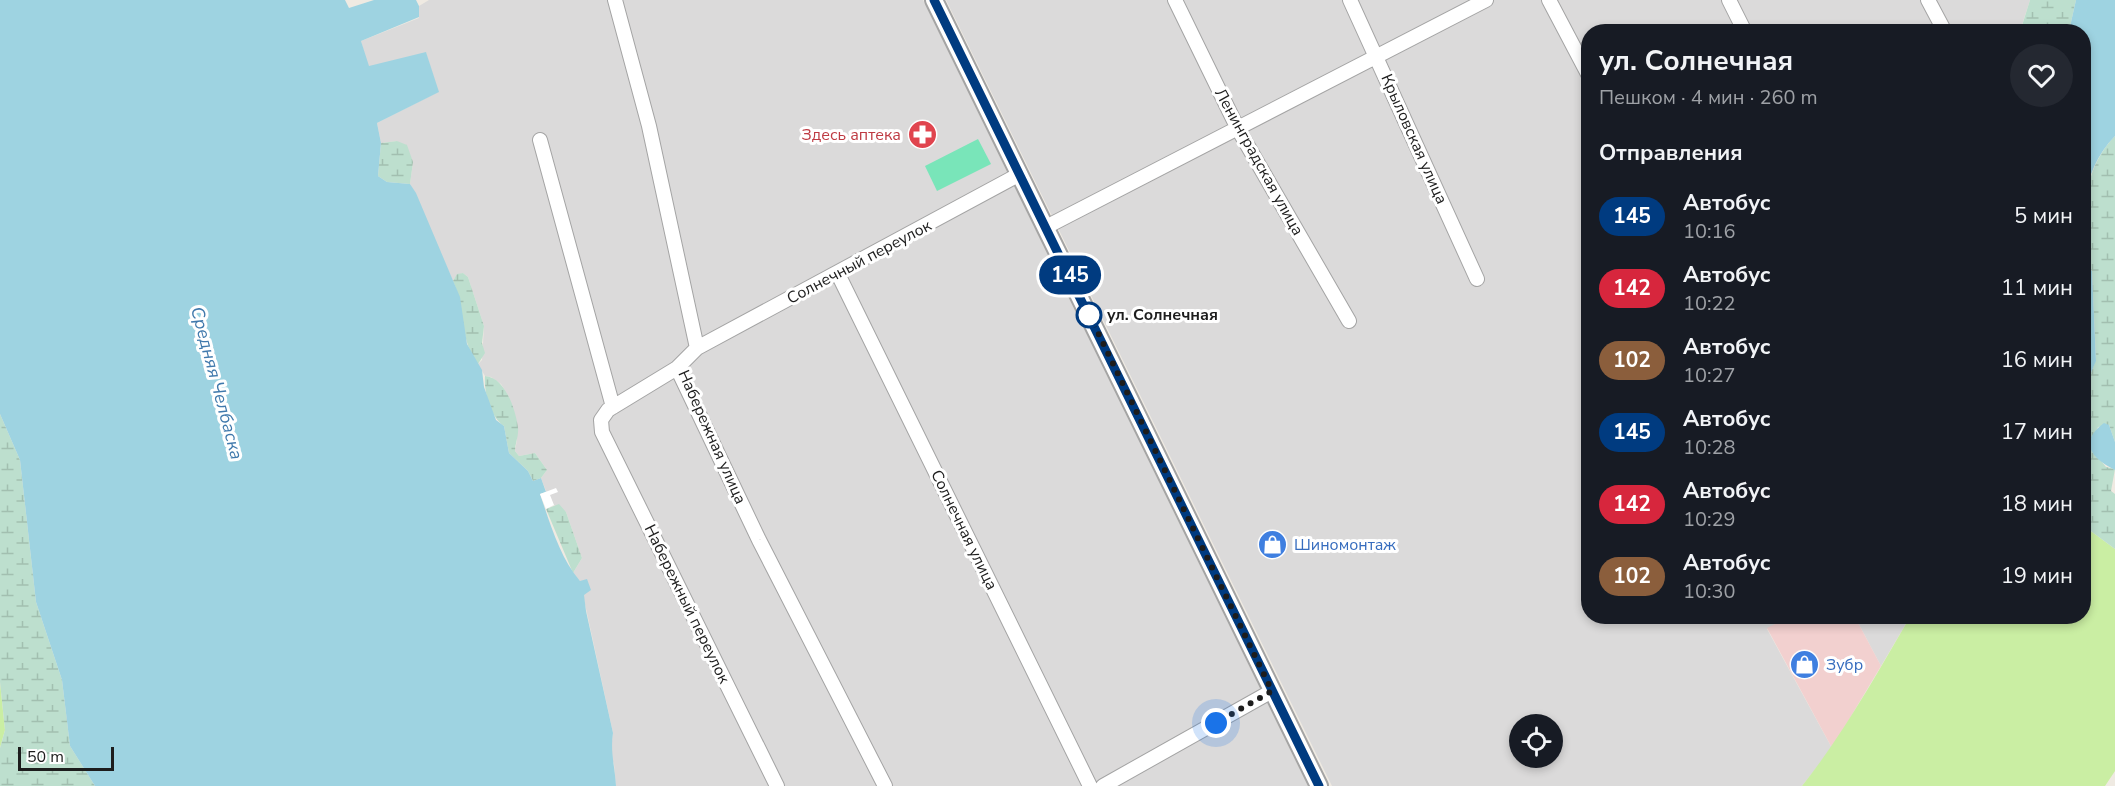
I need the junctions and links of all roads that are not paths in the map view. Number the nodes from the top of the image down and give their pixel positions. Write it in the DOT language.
graph roads {
  1 [pos="615,0"];
  2 [pos="934,0"];
  3 [pos="1175,0"];
  4 [pos="1350,0"];
  5 [pos="1486,0"];
  6 [pos="1549,0"];
  7 [pos="1729,0"];
  8 [pos="1928,0"];
  9 [pos="1741,24"];
  10 [pos="1940,24"];
  11 [pos="1377,56"];
  12 [pos="1581,61"];
  13 [pos="1238,129"];
  14 [pos="540,140"];
  15 [pos="1020,174"];
  16 [pos="1046,227"];
  17 [pos="838,274"];
  18 [pos="1477,279"];
  19 [pos="1349,321"];
  20 [pos="697,348"];
  21 [pos="677,368"];
  22 [pos="613,407"];
  23 [pos="1272,691"];
  24 [pos="777,786"];
  25 [pos="885,786"];
  26 [pos="1089,786"];
  27 [pos="1103,786"];
  28 [pos="1319,786"];
  1 -- 20 [label="street, Набережная улица"];
  2 -- 15 [label="street"];
  3 -- 13 [label="street, Ленинградская улица"];
  4 -- 11 [label="street, Крыловская улица"];
  5 -- 11 [label="street"];
  6 -- 12 [label="street"];
  7 -- 9 [label="street"];
  8 -- 10 [label="street"];
  11 -- 13 [label="street"];
  11 -- 18 [label="street, Крыловская улица"];
  13 -- 16 [label="street"];
  13 -- 19 [label="street, Ленинградская улица"];
  14 -- 22 [label="street"];
  15 -- 16 [label="street"];
  15 -- 17 [label="street, Солнечный переулок"];
  16 -- 23 [label="street"];
  17 -- 20 [label="street, Солнечный переулок"];
  17 -- 26 [label="street, Солнечная улица"];
  20 -- 21 [label="street, Набережная улица"];
  21 -- 22 [label="street"];
  21 -- 25 [label="street, Набережная улица"];
  22 -- 24 [label="street, Набережный переулок"];
  23 -- 27 [label="street"];
  23 -- 28 [label="street"];
}
